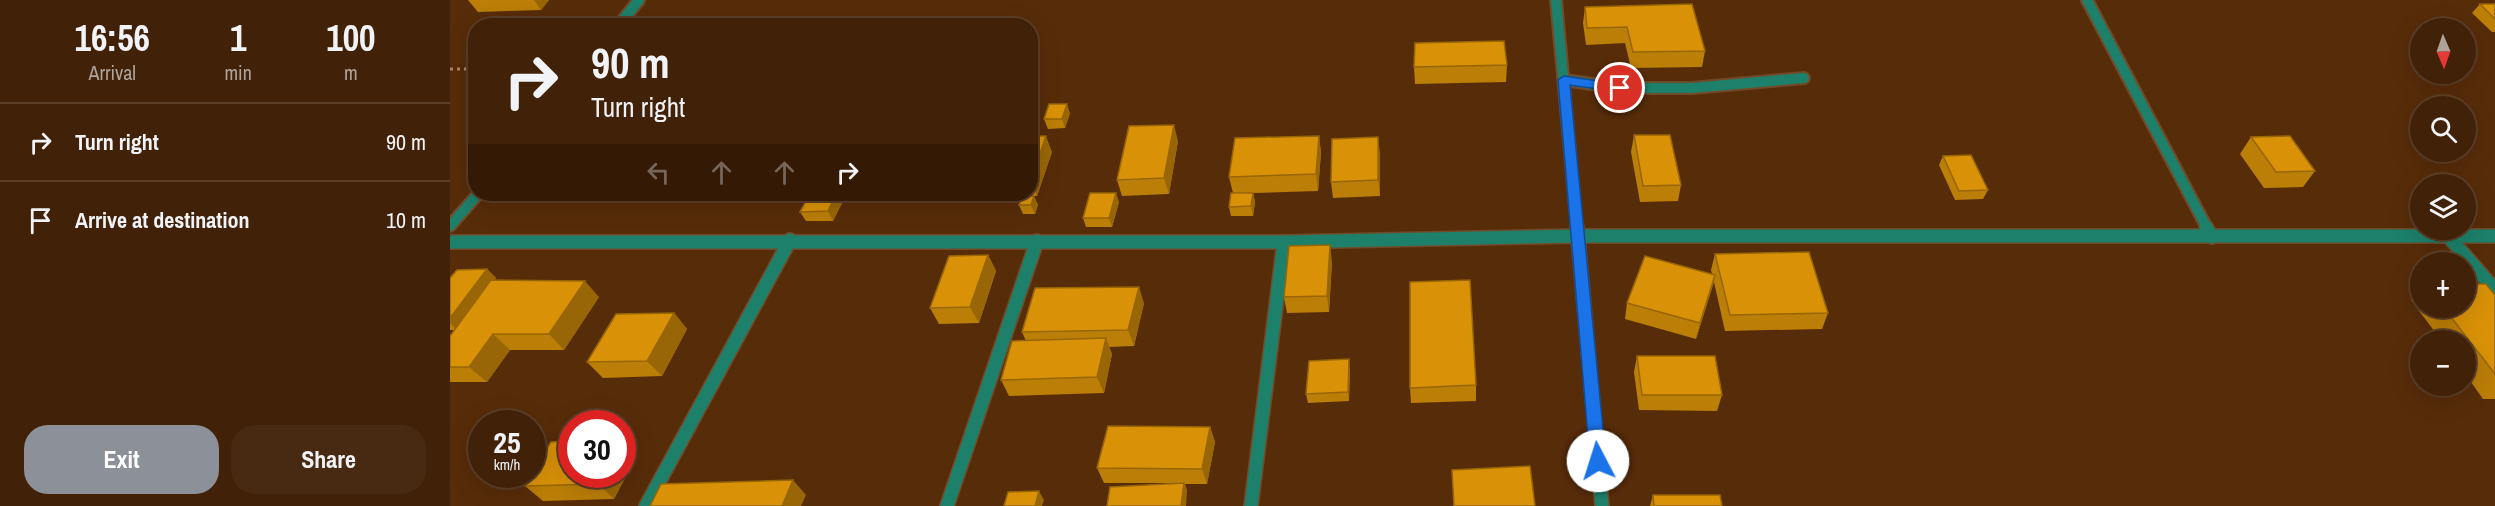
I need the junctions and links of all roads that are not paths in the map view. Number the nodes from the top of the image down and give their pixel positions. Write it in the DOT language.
graph roads {
  1 [pos="639,0"];
  2 [pos="1556,0"];
  3 [pos="2087,0"];
  4 [pos="624,18"];
  5 [pos="1803,78"];
  6 [pos="1564,80"];
  7 [pos="472,201"];
  8 [pos="450,226"];
  9 [pos="1578,236"];
  10 [pos="2410,236"];
  11 [pos="2476,236"];
  12 [pos="2495,236"];
  13 [pos="2212,237"];
  14 [pos="790,240"];
  15 [pos="2451,240"];
  16 [pos="1037,241"];
  17 [pos="450,242"];
  18 [pos="1284,242"];
  19 [pos="2495,290"];
  20 [pos="646,506"];
  21 [pos="947,506"];
  22 [pos="1251,506"];
  23 [pos="1602,506"];
  1 -- 4 [label="street"];
  2 -- 6 [label="street"];
  3 -- 13 [label="street"];
  5 -- 6 [label="street"];
  6 -- 9 [label="street"];
  7 -- 8 [label="street"];
  9 -- 13 [label="street"];
  9 -- 18 [label="street"];
  9 -- 23 [label="street"];
  10 -- 13 [label="street"];
  11 -- 12 [label="street"];
  14 -- 16 [label="street"];
  14 -- 17 [label="street"];
  14 -- 20 [label="street"];
  15 -- 19 [label="street"];
  16 -- 18 [label="street"];
  16 -- 21 [label="street"];
  18 -- 22 [label="street"];
}
